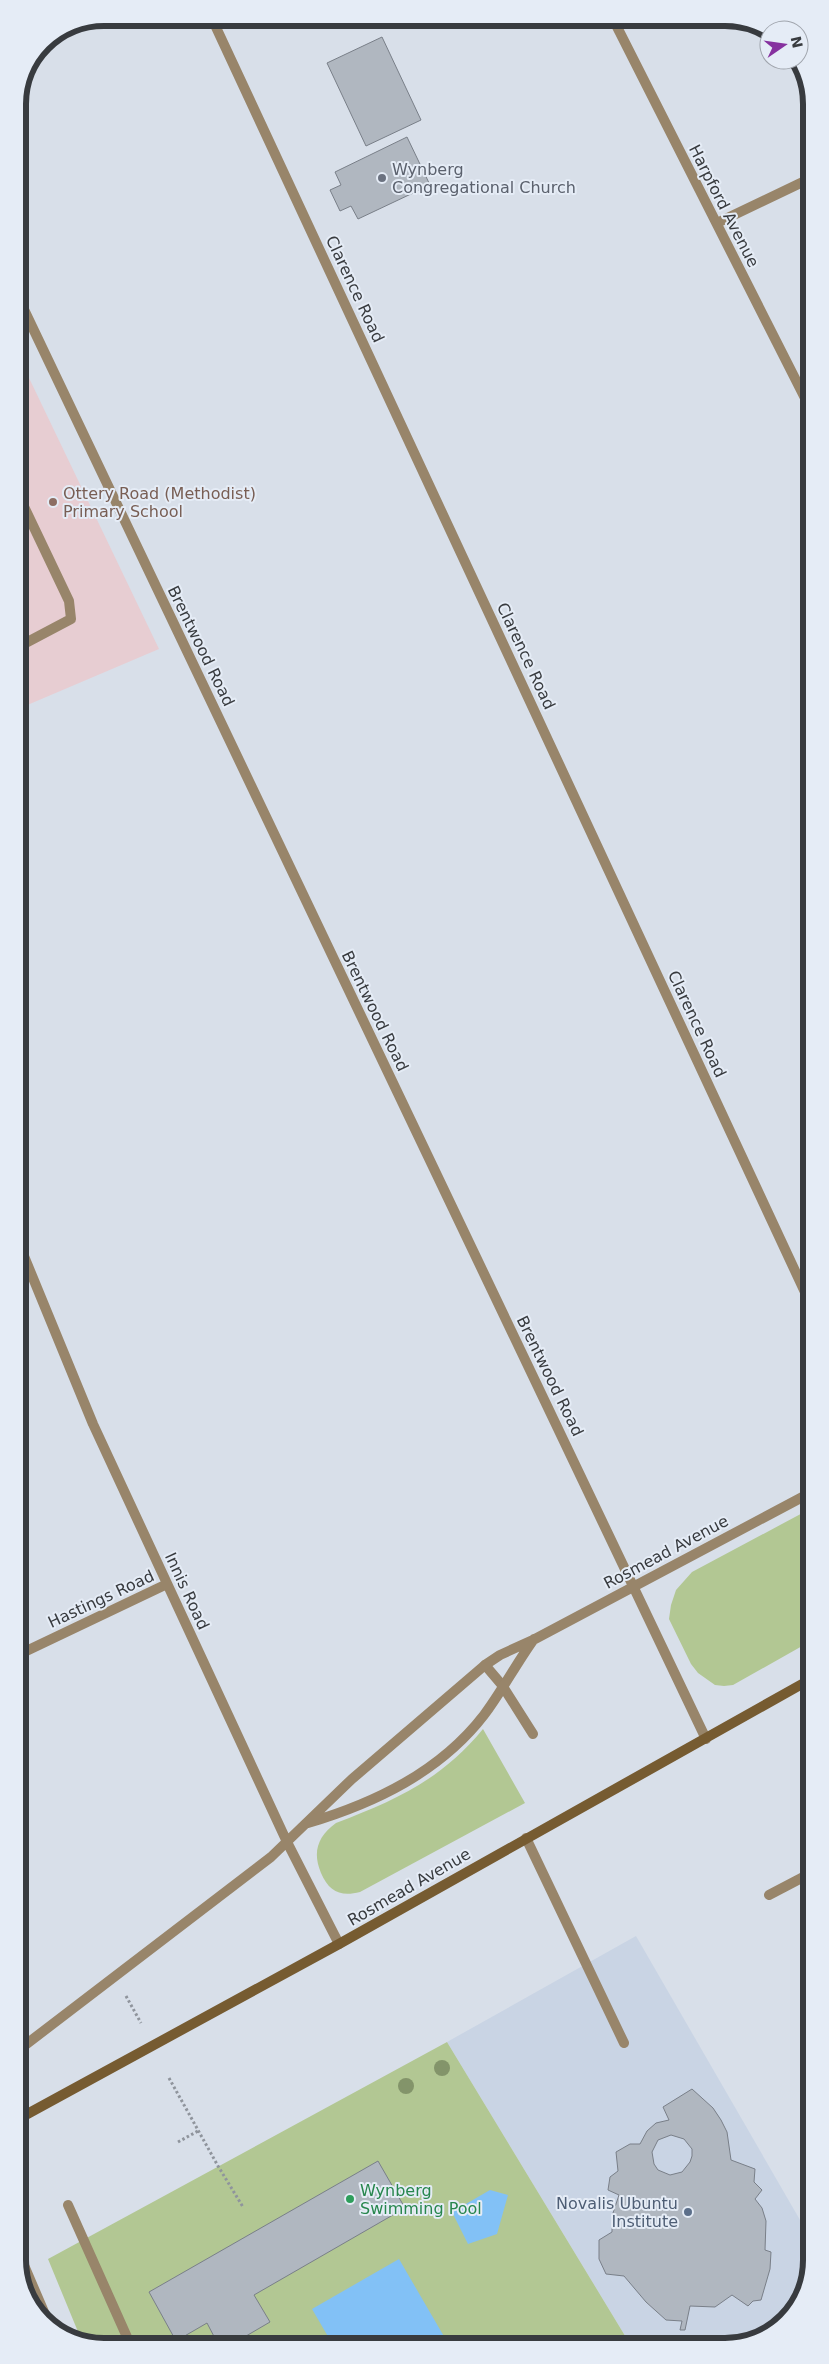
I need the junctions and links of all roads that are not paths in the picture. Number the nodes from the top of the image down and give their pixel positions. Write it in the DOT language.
graph roads {
  1 [pos="215,26"];
  2 [pos="617,26"];
  3 [pos="803,182"];
  4 [pos="717,223"];
  5 [pos="26,314"];
  6 [pos="803,394"];
  7 [pos="26,511"];
  8 [pos="26,643"];
  9 [pos="26,1267"];
  10 [pos="803,1288"];
  11 [pos="803,1497"];
  12 [pos="167,1584"];
  13 [pos="633,1587"];
  14 [pos="535,1639"];
  15 [pos="26,1651"];
  16 [pos="485,1665"];
  17 [pos="803,1683"];
  18 [pos="502,1685"];
  19 [pos="533,1734"];
  20 [pos="706,1738"];
  21 [pos="305,1824"];
  22 [pos="526,1838"];
  23 [pos="286,1842"];
  24 [pos="803,1877"];
  25 [pos="769,1894"];
  26 [pos="339,1944"];
  27 [pos="624,2043"];
  28 [pos="26,2044"];
  29 [pos="26,2115"];
  30 [pos="68,2205"];
  31 [pos="28,2274"];
  32 [pos="41,2306"];
  33 [pos="127,2338"];
  1 -- 10 [label="street, Clarence Road"];
  2 -- 4 [label="street, Harpford Avenue"];
  3 -- 4 [label="street"];
  4 -- 6 [label="street, Harpford Avenue"];
  5 -- 13 [label="street, Brentwood Road"];
  7 -- 8 [label="street"];
  9 -- 12 [label="street, Innis Road"];
  11 -- 13 [label="street, Rosmead Avenue"];
  12 -- 15 [label="street, Hastings Road"];
  12 -- 23 [label="street, Innis Road"];
  13 -- 14 [label="street, Rosmead Avenue"];
  13 -- 20 [label="street, Brentwood Road"];
  14 -- 16 [label="street, Rosmead Avenue"];
  14 -- 18 [label="street, Rosmead Avenue"];
  16 -- 18 [label="street"];
  16 -- 21 [label="street, Rosmead Avenue"];
  17 -- 20 [label="main road, Rosmead Avenue"];
  18 -- 19 [label="street"];
  18 -- 21 [label="street, Rosmead Avenue"];
  20 -- 22 [label="main road, Rosmead Avenue"];
  21 -- 23 [label="street, Rosmead Avenue"];
  22 -- 26 [label="main road, Rosmead Avenue"];
  22 -- 27 [label="street"];
  23 -- 26 [label="street, Innis Road"];
  23 -- 28 [label="street, Rosmead Avenue"];
  24 -- 25 [label="street"];
  26 -- 29 [label="main road, Rosmead Avenue"];
  30 -- 33 [label="street"];
  31 -- 32 [label="street"];
}
